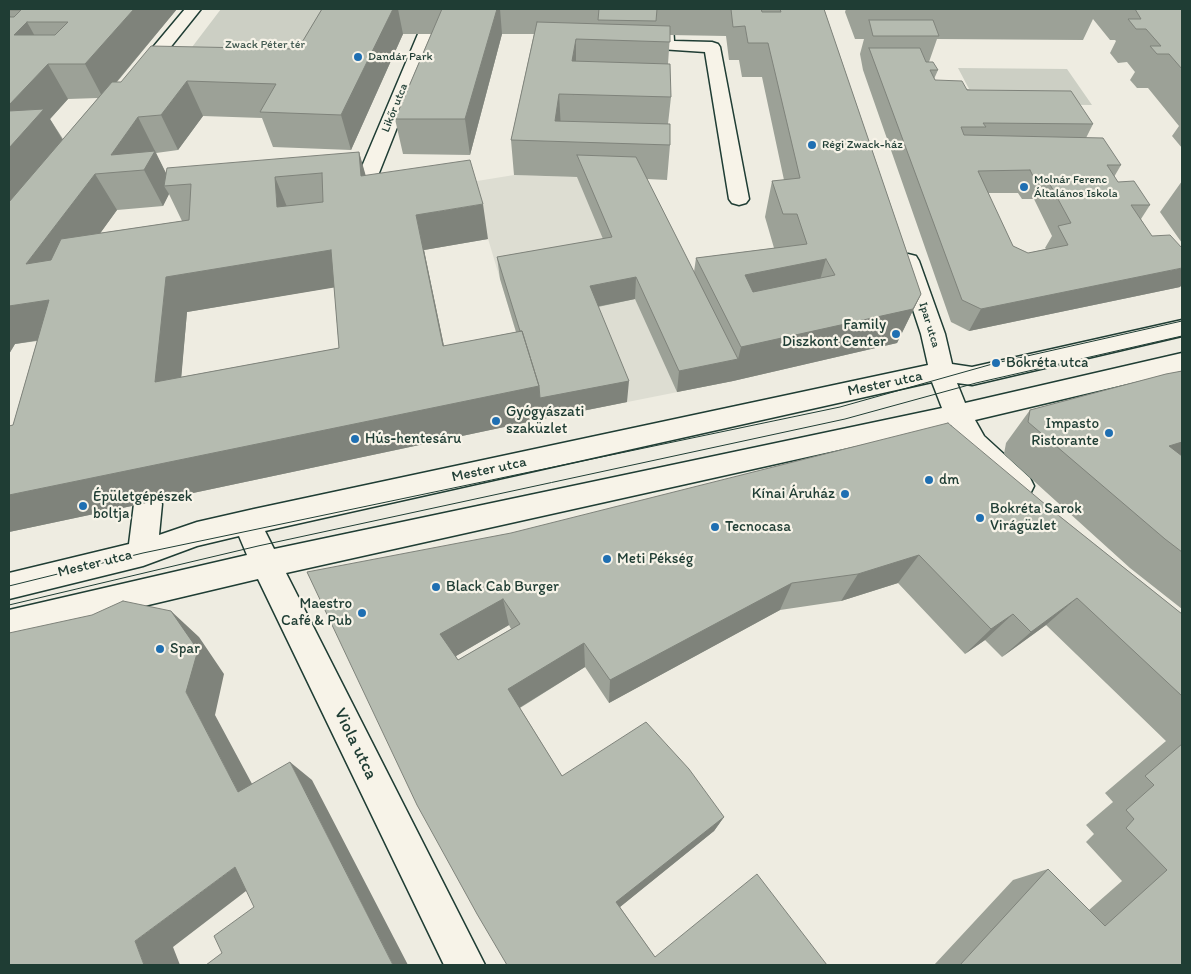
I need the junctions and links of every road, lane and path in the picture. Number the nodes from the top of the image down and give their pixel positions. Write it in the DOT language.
graph roads {
  1 [pos="193,9"];
  2 [pos="664,9"];
  3 [pos="426,34"];
  4 [pos="126,92"];
  5 [pos="365,183"];
  6 [pos="739,198"];
  7 [pos="901,241"];
  8 [pos="1182,328"];
  9 [pos="1182,362"];
  10 [pos="942,371"];
  11 [pos="972,376"];
  12 [pos="958,414"];
  13 [pos="148,504"];
  14 [pos="1039,504"];
  15 [pos="254,520"];
  16 [pos="143,553"];
  17 [pos="266,564"];
  18 [pos="9,586"];
  19 [pos="9,624"];
  20 [pos="465,965"];
  1 -- 4 [label="street"];
  2 -- 6 [label="street"];
  3 -- 5 [label="street, Likőr utca"];
  7 -- 10 [label="street, Ipar utca"];
  8 -- 11 [label="street, Mester utca"];
  9 -- 12 [label="street"];
  10 -- 11 [label="street, Mester utca"];
  10 -- 12 [label="street, Ipar utca"];
  10 -- 15 [label="street, Mester utca"];
  11 -- 12 [label="street"];
  12 -- 14 [label="street"];
  12 -- 17 [label="street"];
  13 -- 16 [label="street"];
  15 -- 16 [label="street, Mester utca"];
  15 -- 17 [label="street, Viola utca"];
  16 -- 18 [label="street, Mester utca"];
  17 -- 19 [label="street"];
  17 -- 20 [label="street, Viola utca"];
}
